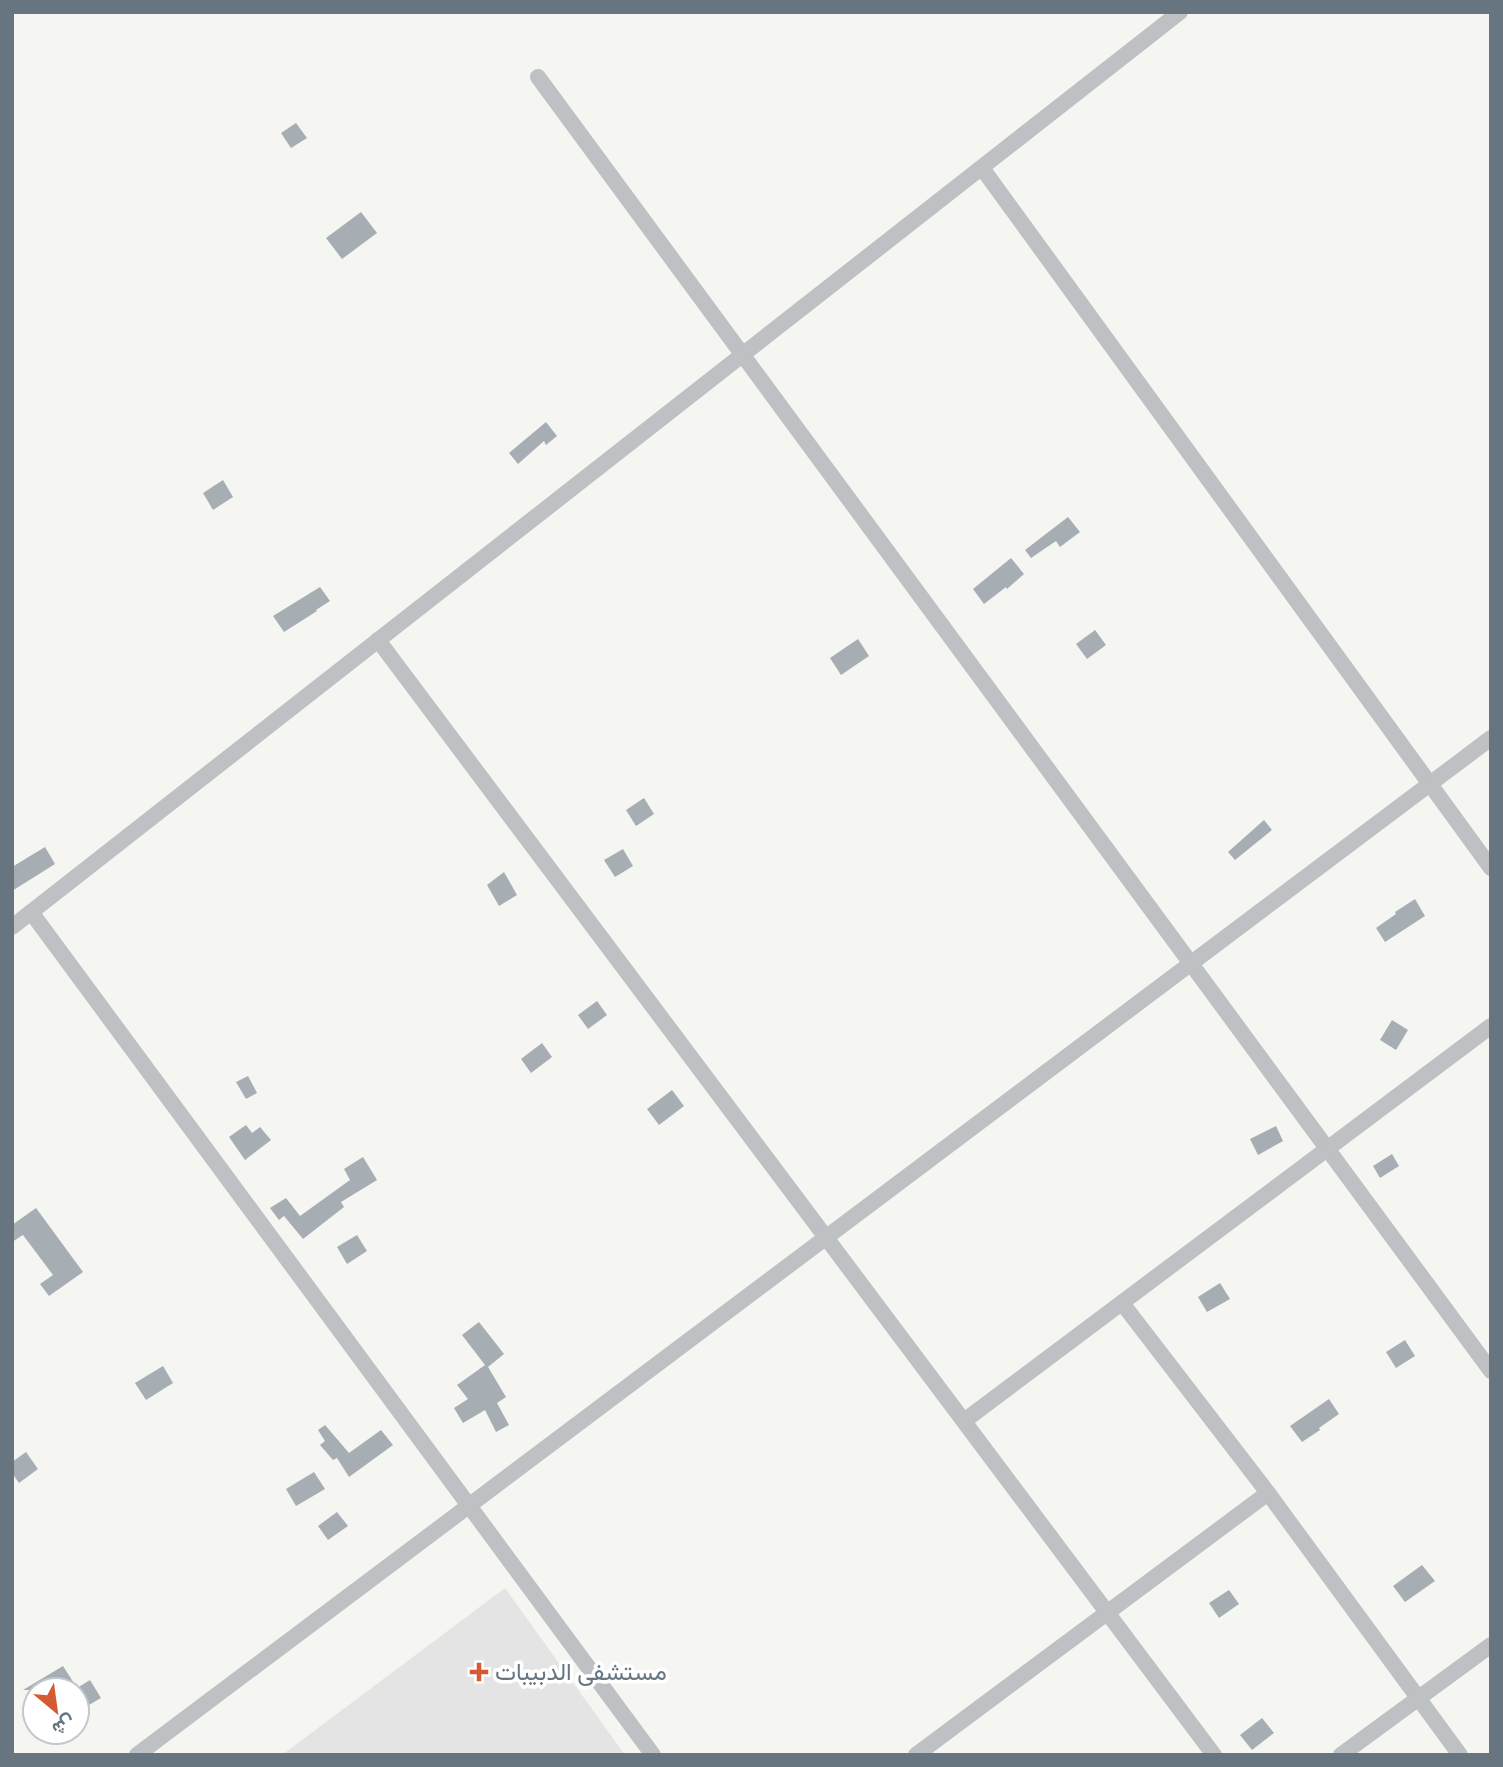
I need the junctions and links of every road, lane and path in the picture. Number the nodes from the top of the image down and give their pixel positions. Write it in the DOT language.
graph roads {
  1 [pos="1180,12"];
  2 [pos="538,78"];
  3 [pos="982,168"];
  4 [pos="742,355"];
  5 [pos="378,640"];
  6 [pos="1491,738"];
  7 [pos="1429,784"];
  8 [pos="1491,869"];
  9 [pos="31,912"];
  10 [pos="12,927"];
  11 [pos="1190,964"];
  12 [pos="1491,1026"];
  13 [pos="1327,1149"];
  14 [pos="826,1237"];
  15 [pos="1122,1303"];
  16 [pos="1491,1371"];
  17 [pos="964,1421"];
  18 [pos="1268,1493"];
  19 [pos="470,1505"];
  20 [pos="1107,1612"];
  21 [pos="1491,1645"];
  22 [pos="1418,1698"];
  23 [pos="137,1755"];
  24 [pos="653,1755"];
  25 [pos="916,1755"];
  26 [pos="1213,1755"];
  27 [pos="1341,1755"];
  28 [pos="1460,1755"];
  1 -- 3 [label="street"];
  2 -- 4 [label="street"];
  3 -- 4 [label="street"];
  3 -- 7 [label="street"];
  4 -- 5 [label="street"];
  4 -- 11 [label="street"];
  5 -- 9 [label="street"];
  5 -- 14 [label="street"];
  6 -- 7 [label="street"];
  7 -- 8 [label="street"];
  7 -- 11 [label="street"];
  9 -- 10 [label="street"];
  9 -- 19 [label="street"];
  11 -- 13 [label="street"];
  11 -- 14 [label="street"];
  12 -- 13 [label="street"];
  13 -- 15 [label="street"];
  13 -- 16 [label="street"];
  14 -- 17 [label="street"];
  14 -- 19 [label="street"];
  15 -- 17 [label="street"];
  15 -- 18 [label="street"];
  17 -- 20 [label="street"];
  18 -- 20 [label="street"];
  18 -- 22 [label="street"];
  19 -- 23 [label="street"];
  19 -- 24 [label="street"];
  20 -- 25 [label="street"];
  20 -- 26 [label="street"];
  21 -- 22 [label="street"];
  22 -- 27 [label="street"];
  22 -- 28 [label="street"];
}
